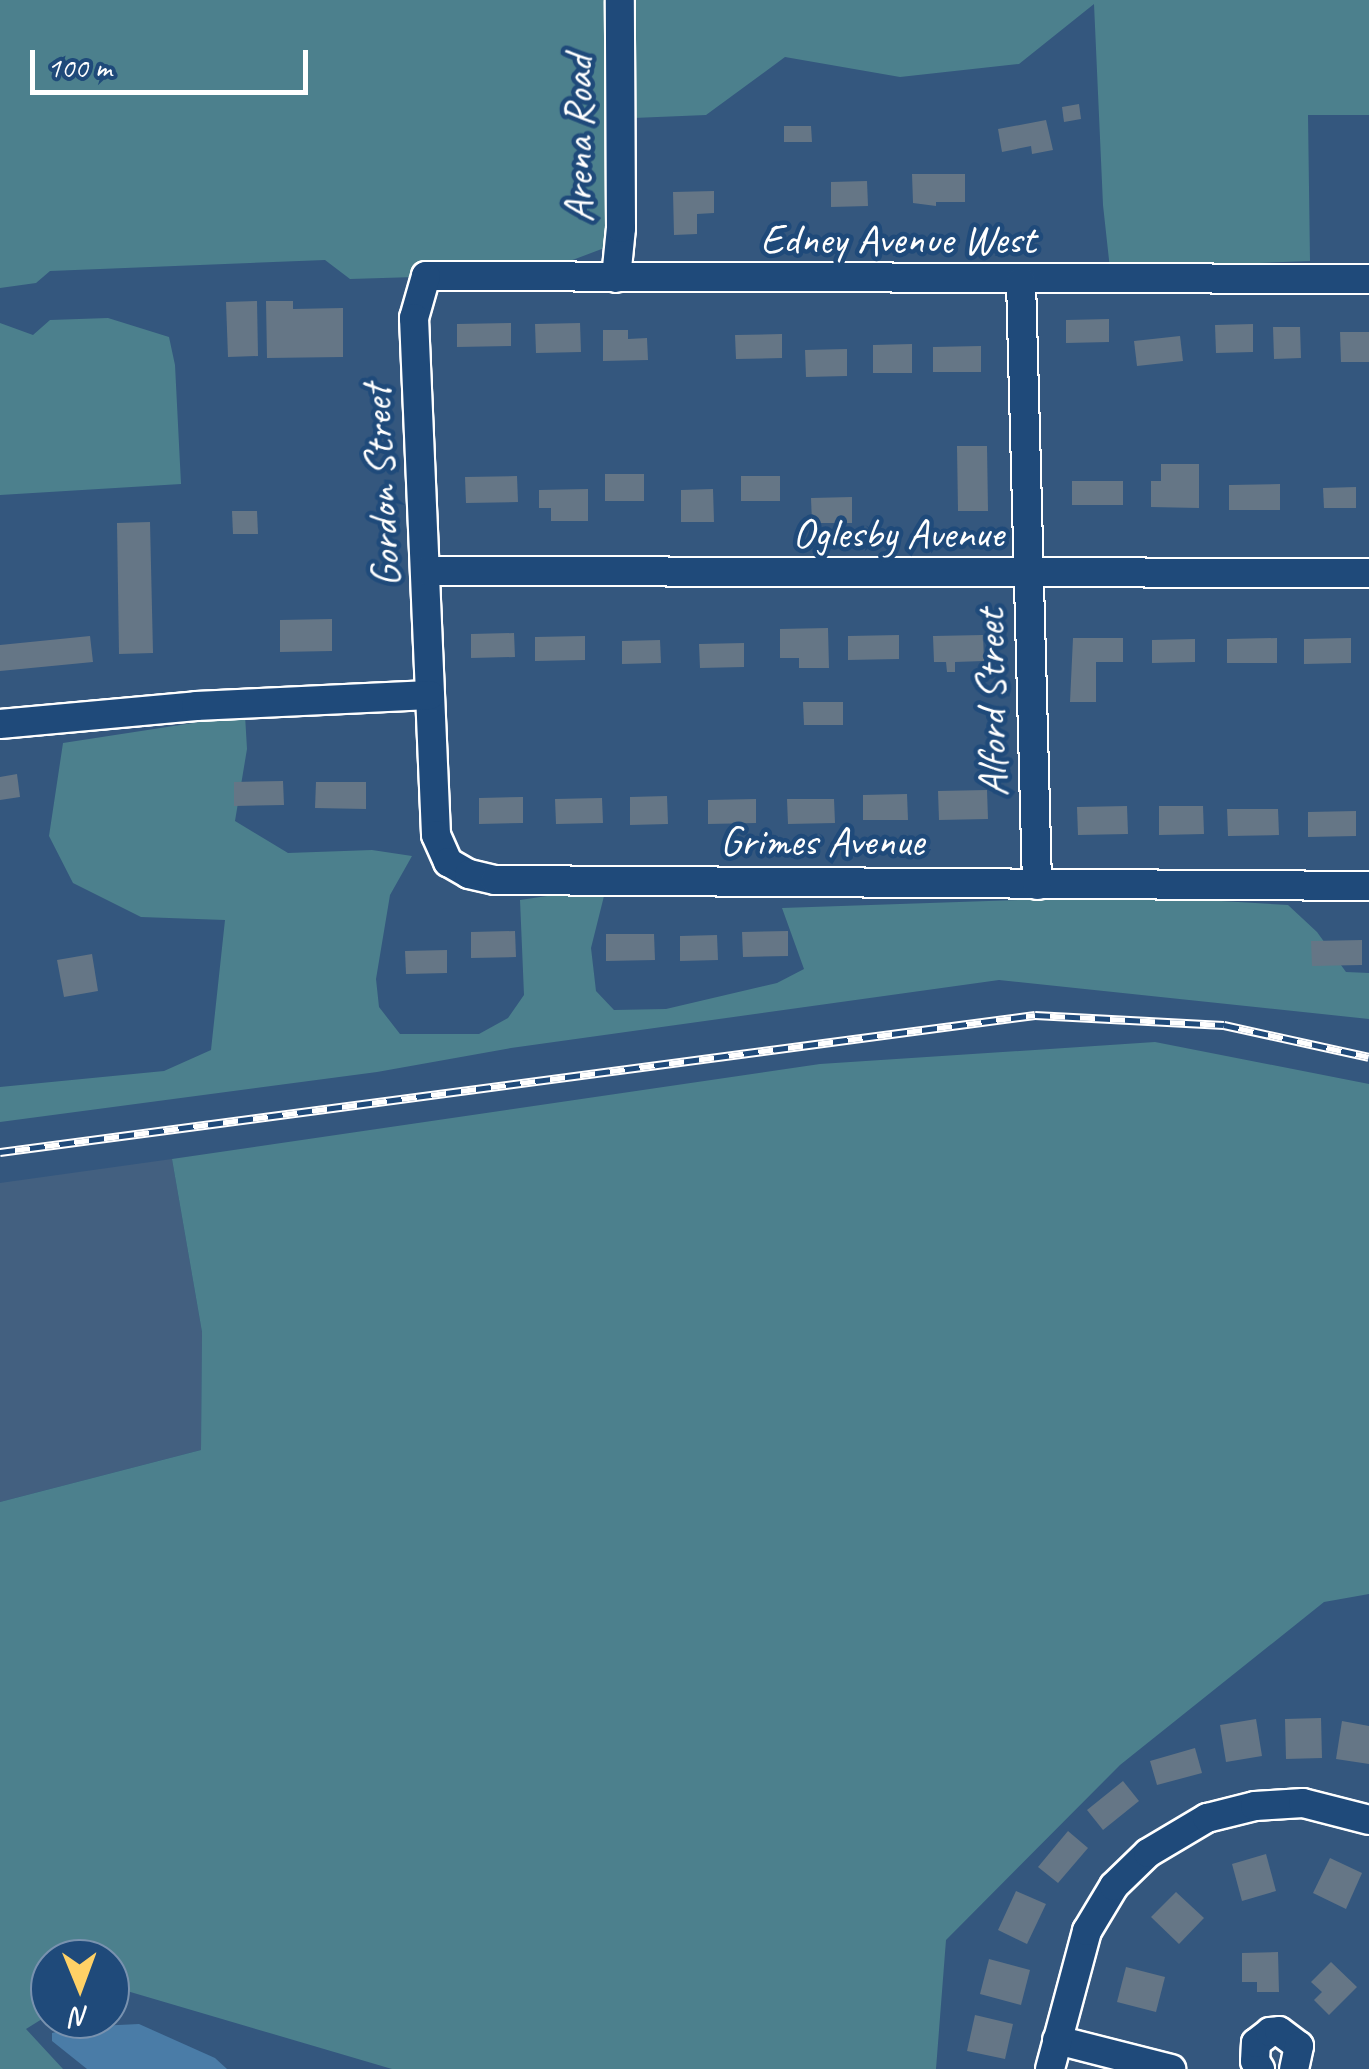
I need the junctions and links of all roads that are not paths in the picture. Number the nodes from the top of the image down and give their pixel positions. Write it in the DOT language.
graph roads {
  1 [pos="620,0"];
  2 [pos="426,276"];
  3 [pos="616,278"];
  4 [pos="1369,279"];
  5 [pos="1021,281"];
  6 [pos="426,571"];
  7 [pos="1369,573"];
  8 [pos="1030,574"];
  9 [pos="430,695"];
  10 [pos="0,724"];
  11 [pos="1036,885"];
  12 [pos="1369,886"];
  13 [pos="1369,1820"];
  14 [pos="1057,2040"];
  15 [pos="1050,2069"];
  16 [pos="1171,2069"];
  17 [pos="1260,2069"];
  18 [pos="1294,2069"];
  1 -- 3 [label="street, Arena Road"];
  2 -- 3 [label="street, Edney Avenue West"];
  2 -- 6 [label="street, Gordon Street"];
  3 -- 5 [label="street, Edney Avenue West"];
  4 -- 5 [label="street, Edney Avenue West"];
  5 -- 8 [label="street, Alford Street"];
  6 -- 8 [label="street, Oglesby Avenue"];
  6 -- 9 [label="street, Gordon Street"];
  7 -- 8 [label="street, Oglesby Avenue"];
  8 -- 11 [label="street, Alford Street"];
  9 -- 10 [label="street"];
  9 -- 11 [label="street, Grimes Avenue"];
  11 -- 12 [label="street, Grimes Avenue"];
  13 -- 14 [label="street"];
  14 -- 15 [label="street"];
  14 -- 16 [label="street"];
  17 -- 18 [label="street"];
}
